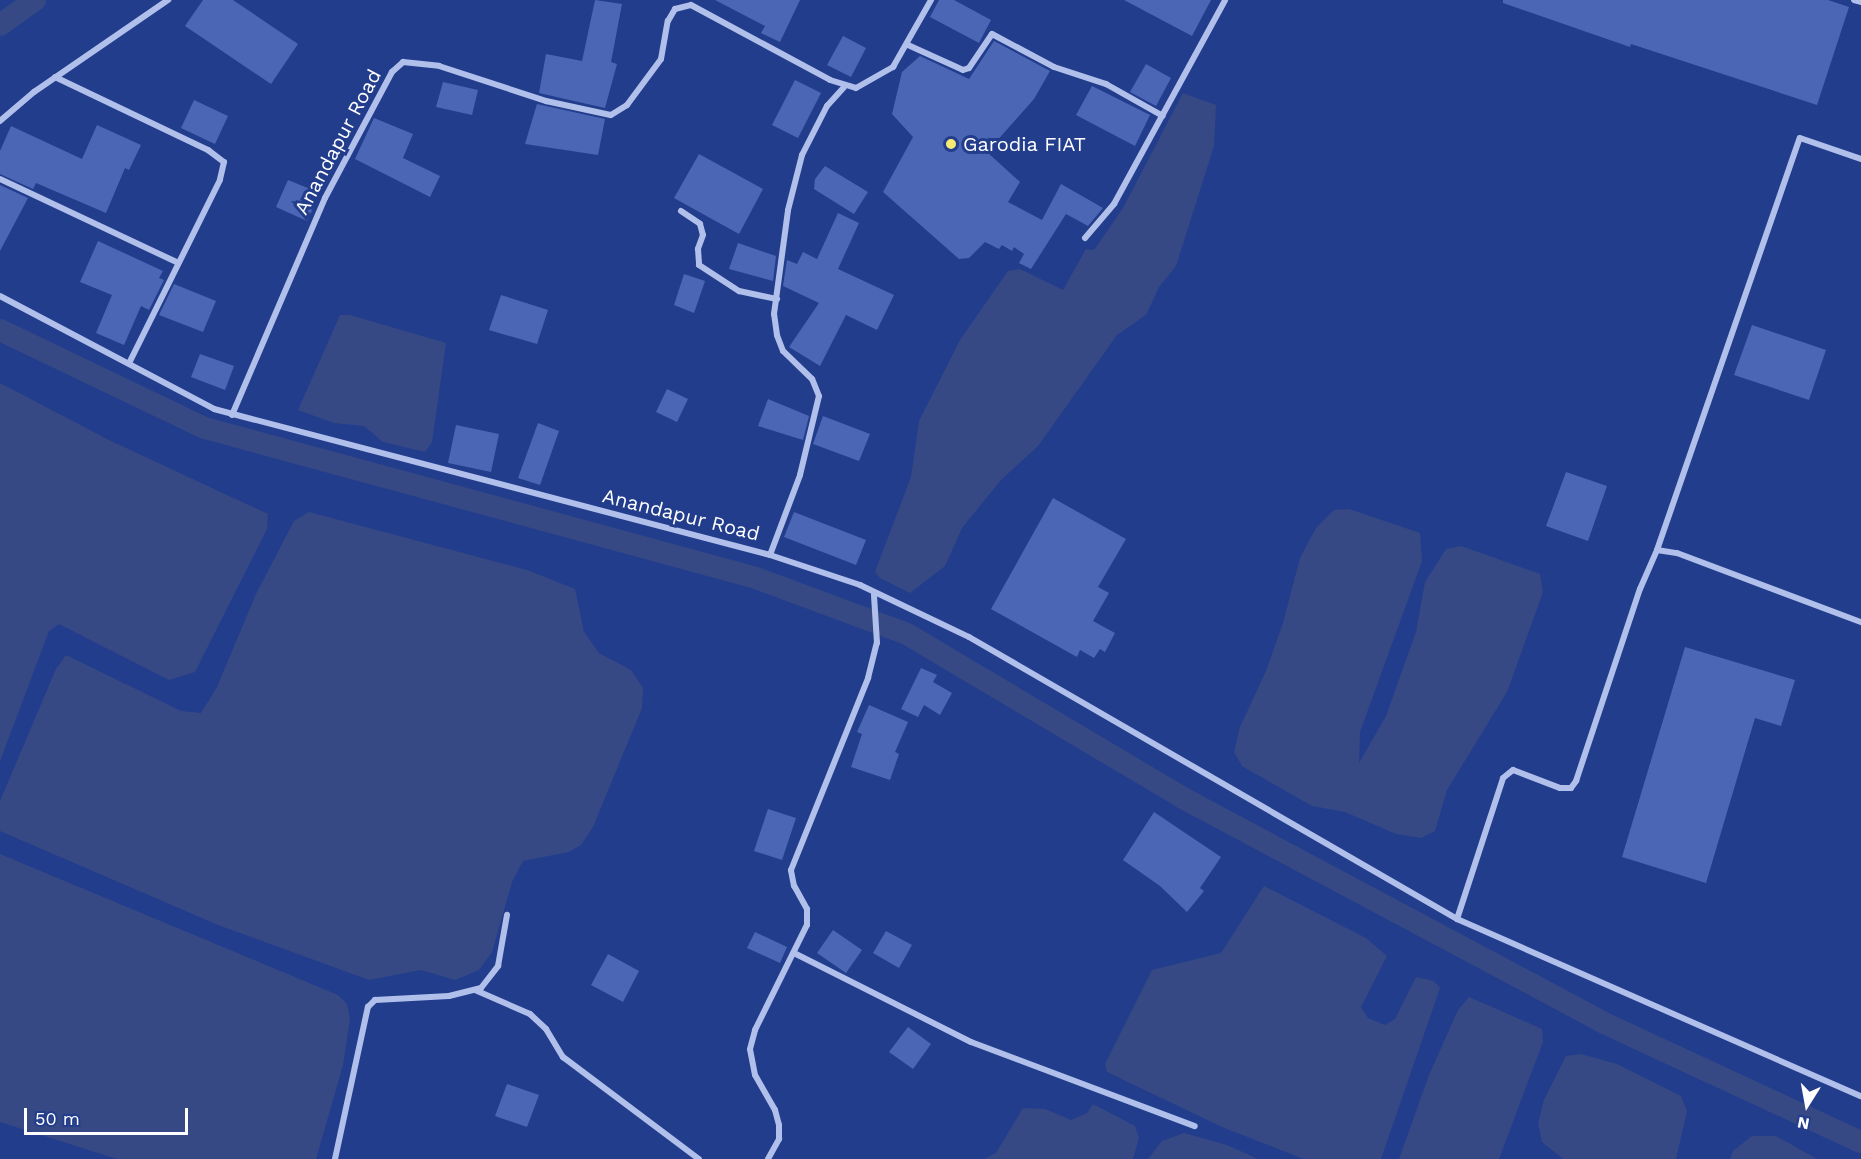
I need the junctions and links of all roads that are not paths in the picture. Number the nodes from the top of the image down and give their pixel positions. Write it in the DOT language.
graph roads {
  1 [pos="168,0"];
  2 [pos="931,0"];
  3 [pos="1225,0"];
  4 [pos="1854,0"];
  5 [pos="1861,2"];
  6 [pos="700,3"];
  7 [pos="908,45"];
  8 [pos="55,77"];
  9 [pos="844,87"];
  10 [pos="1163,116"];
  11 [pos="0,121"];
  12 [pos="1861,159"];
  13 [pos="0,179"];
  14 [pos="681,211"];
  15 [pos="1085,238"];
  16 [pos="176,262"];
  17 [pos="0,296"];
  18 [pos="777,299"];
  19 [pos="129,363"];
  20 [pos="232,415"];
  21 [pos="1657,550"];
  22 [pos="770,555"];
  23 [pos="874,595"];
  24 [pos="1861,622"];
  25 [pos="507,915"];
  26 [pos="1457,919"];
  27 [pos="794,953"];
  28 [pos="475,990"];
  29 [pos="1861,1096"];
  30 [pos="1195,1126"];
  31 [pos="336,1159"];
  32 [pos="699,1159"];
  33 [pos="768,1159"];
  1 -- 8 [label="street"];
  2 -- 7 [label="street"];
  3 -- 10 [label="street"];
  4 -- 5 [label="street"];
  6 -- 9 [label="street, Anandapur Road"];
  6 -- 20 [label="street, Anandapur Road"];
  7 -- 9 [label="street"];
  7 -- 10 [label="street"];
  8 -- 11 [label="street"];
  8 -- 16 [label="street"];
  9 -- 18 [label="street, Anandapur Road"];
  10 -- 15 [label="street"];
  12 -- 21 [label="street"];
  13 -- 16 [label="street"];
  14 -- 18 [label="street"];
  16 -- 19 [label="street"];
  17 -- 19 [label="street, Anandapur Road"];
  18 -- 22 [label="street, Anandapur Road"];
  19 -- 20 [label="street, Anandapur Road"];
  20 -- 22 [label="street, Anandapur Road"];
  21 -- 24 [label="street"];
  21 -- 26 [label="street"];
  22 -- 23 [label="street"];
  23 -- 26 [label="street"];
  23 -- 27 [label="street"];
  25 -- 28 [label="street"];
  26 -- 29 [label="street"];
  27 -- 30 [label="street"];
  27 -- 33 [label="street"];
  28 -- 31 [label="street"];
  28 -- 32 [label="street"];
}
